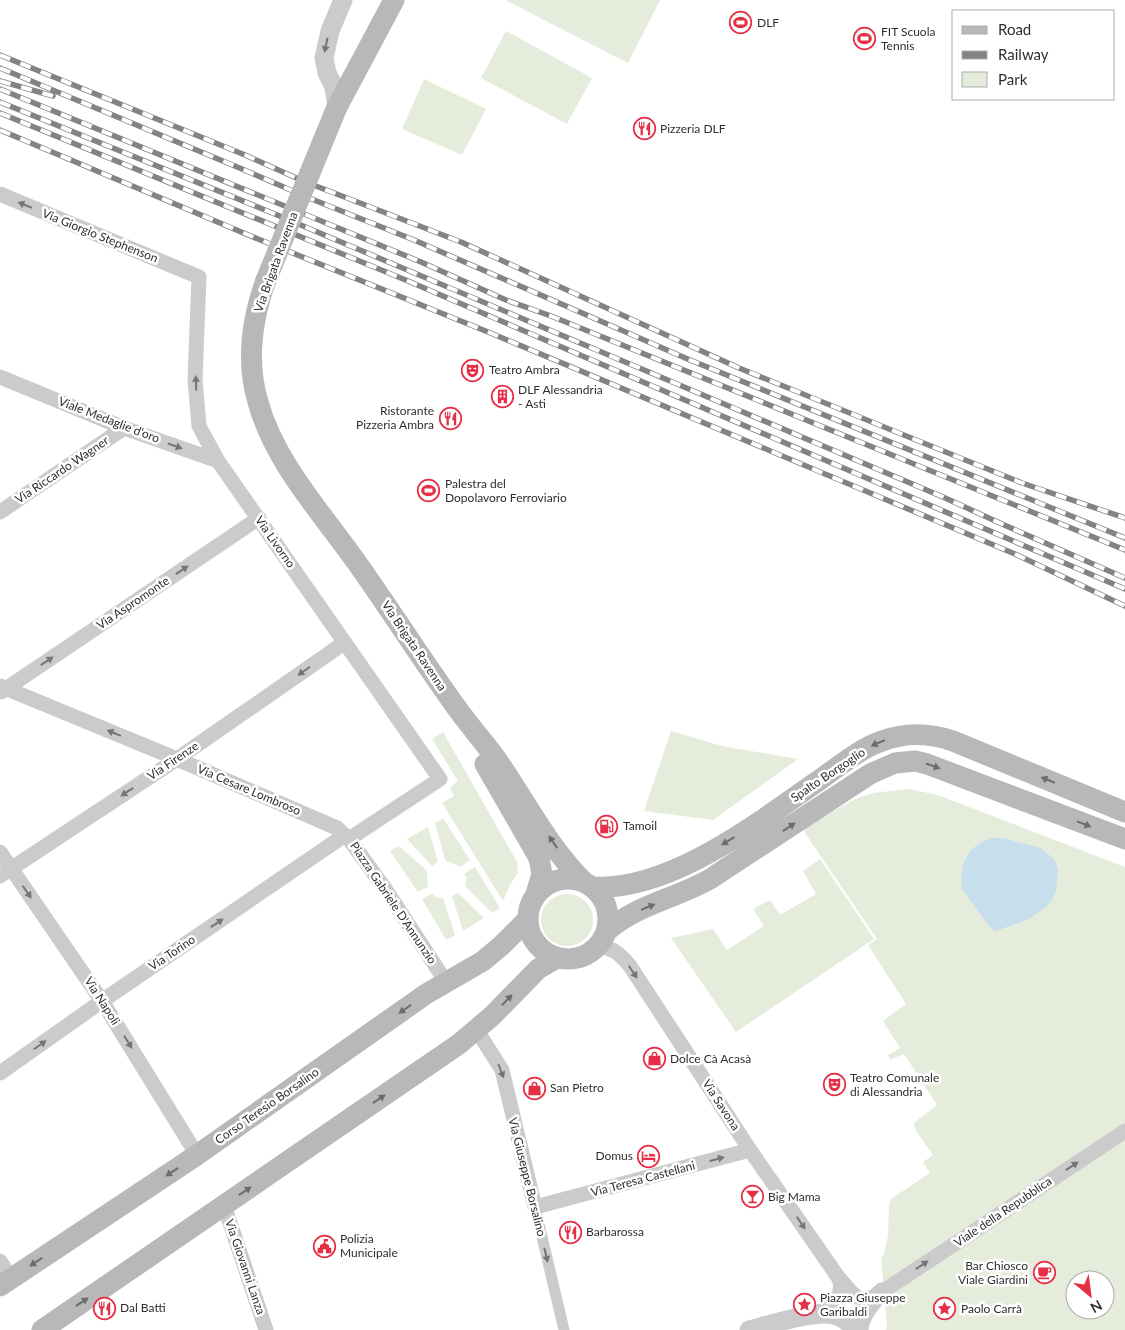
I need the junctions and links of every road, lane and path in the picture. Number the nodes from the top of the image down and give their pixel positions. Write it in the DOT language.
graph roads {
  1 [pos="344,0"];
  2 [pos="394,0"];
  3 [pos="337,107"];
  4 [pos="0,194"];
  5 [pos="199,277"];
  6 [pos="0,377"];
  7 [pos="124,428"];
  8 [pos="218,461"];
  9 [pos="0,512"];
  10 [pos="259,518"];
  11 [pos="344,643"];
  12 [pos="2,689"];
  13 [pos="449,698"];
  14 [pos="177,759"];
  15 [pos="440,779"];
  16 [pos="1125,812"];
  17 [pos="347,837"];
  18 [pos="1125,839"];
  19 [pos="0,852"];
  20 [pos="6,873"];
  21 [pos="588,884"];
  22 [pos="535,897"];
  23 [pos="528,919"];
  24 [pos="607,932"];
  25 [pos="595,949"];
  26 [pos="555,959"];
  27 [pos="446,982"];
  28 [pos="102,1001"];
  29 [pos="476,1029"];
  30 [pos="0,1073"];
  31 [pos="1125,1131"];
  32 [pos="750,1150"];
  33 [pos="197,1155"];
  34 [pos="224,1205"];
  35 [pos="535,1207"];
  36 [pos="4,1275"];
  37 [pos="838,1277"];
  38 [pos="882,1292"];
  39 [pos="799,1318"];
  40 [pos="42,1330"];
  41 [pos="266,1330"];
  42 [pos="564,1330"];
  43 [pos="749,1330"];
  44 [pos="857,1330"];
  1 -- 3 [label="street, one-way"];
  2 -- 3 [label="main road, Via Brigata Ravenna"];
  3 -- 13 [label="main road, Via Brigata Ravenna, bridge"];
  5 -- 4 [label="street, Via Giorgio Stephenson, one-way"];
  8 -- 5 [label="street, Via Livorno, one-way"];
  6 -- 7 [label="street, Viale Medaglie d'oro"];
  7 -- 8 [label="street, Viale Medaglie d'oro, one-way"];
  7 -- 9 [label="street, Via Riccardo Wagner"];
  8 -- 10 [label="street, Via Livorno"];
  10 -- 11 [label="street, Via Livorno"];
  12 -- 10 [label="street, Via Aspromonte, one-way"];
  11 -- 14 [label="street, Via Firenze, one-way"];
  11 -- 15 [label="street, Via Livorno"];
  14 -- 12 [label="street, Via Cesare Lombroso, one-way"];
  21 -- 13 [label="main road, Via Brigata Ravenna, one-way"];
  13 -- 22 [label="main road, Via Brigata Ravenna"];
  14 -- 17 [label="street, Via Cesare Lombroso"];
  14 -- 20 [label="street, Via Firenze, one-way"];
  15 -- 17 [label="street, Piazza Gabriele D'Annunzio"];
  16 -- 21 [label="main road, Spalto Borgoglio, one-way"];
  17 -- 27 [label="street, Piazza Gabriele D'Annunzio"];
  28 -- 17 [label="street, Via Torino, one-way"];
  24 -- 18 [label="main road, Spalto Borgoglio, one-way"];
  19 -- 20 [label="street, Via Napoli"];
  20 -- 28 [label="street, Via Napoli, one-way"];
  21 -- 22 [label="main road"];
  21 -- 24 [label="main road"];
  22 -- 23 [label="main road"];
  23 -- 26 [label="main road"];
  23 -- 27 [label="main road, Corso Teresio Borsalino"];
  24 -- 25 [label="main road"];
  25 -- 26 [label="main road"];
  25 -- 32 [label="street, Via Savona, one-way"];
  29 -- 26 [label="main road, one-way"];
  27 -- 33 [label="main road, Corso Teresio Borsalino, one-way"];
  30 -- 28 [label="street, Via Torino, one-way"];
  28 -- 33 [label="street, Via Napoli, one-way"];
  34 -- 29 [label="main road, one-way"];
  29 -- 35 [label="street, Via Giuseppe Borsalino, one-way"];
  38 -- 31 [label="street, Viale della Repubblica, one-way"];
  35 -- 32 [label="street, Via Teresa Castellani, one-way"];
  32 -- 37 [label="street, Via Savona, one-way"];
  33 -- 36 [label="main road, Corso Teresio Borsalino, one-way"];
  40 -- 34 [label="main road, one-way"];
  34 -- 41 [label="street, Via Giovanni Lanza"];
  35 -- 42 [label="street, Via Giuseppe Borsalino, one-way"];
  37 -- 38 [label="street, Viale della Repubblica"];
  37 -- 39 [label="street"];
  38 -- 44 [label="street"];
  39 -- 43 [label="street"];
  39 -- 44 [label="street"];
}
